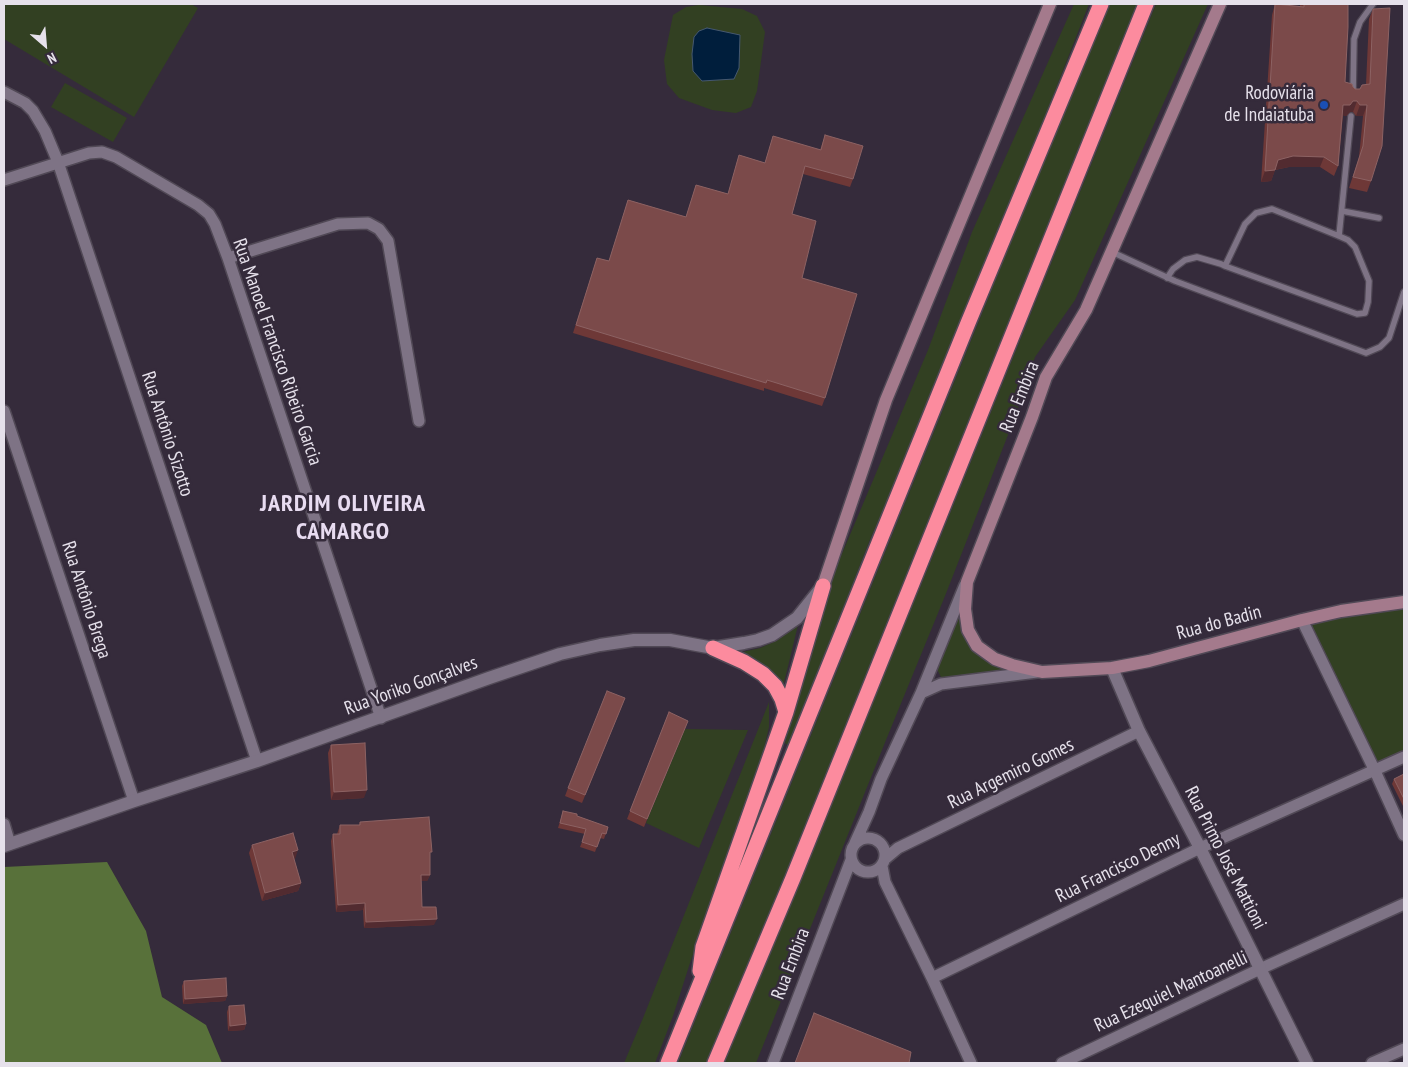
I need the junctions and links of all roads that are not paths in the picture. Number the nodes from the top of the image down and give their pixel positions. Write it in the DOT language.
graph roads {
  1 [pos="1050,4"];
  2 [pos="1101,4"];
  3 [pos="1146,4"];
  4 [pos="1220,4"];
  5 [pos="1373,4"];
  6 [pos="4,92"];
  7 [pos="1353,96"];
  8 [pos="1351,116"];
  9 [pos="58,162"];
  10 [pos="4,180"];
  11 [pos="1342,211"];
  12 [pos="1379,218"];
  13 [pos="1339,236"];
  14 [pos="1112,252"];
  15 [pos="228,258"];
  16 [pos="1226,266"];
  17 [pos="1166,278"];
  18 [pos="1404,292"];
  19 [pos="4,410"];
  20 [pos="419,421"];
  21 [pos="967,582"];
  22 [pos="823,586"];
  23 [pos="1404,602"];
  24 [pos="1302,620"];
  25 [pos="713,648"];
  26 [pos="1112,668"];
  27 [pos="1042,672"];
  28 [pos="921,693"];
  29 [pos="786,712"];
  30 [pos="381,718"];
  31 [pos="1139,731"];
  32 [pos="1404,758"];
  33 [pos="258,761"];
  34 [pos="1375,771"];
  35 [pos="134,801"];
  36 [pos="869,812"];
  37 [pos="4,824"];
  38 [pos="1404,835"];
  39 [pos="855,843"];
  40 [pos="7,845"];
  41 [pos="1200,848"];
  42 [pos="880,856"];
  43 [pos="851,860"];
  44 [pos="859,870"];
  45 [pos="845,878"];
  46 [pos="1404,904"];
  47 [pos="1260,969"];
  48 [pos="932,978"];
  49 [pos="699,988"];
  50 [pos="1404,1049"];
  51 [pos="668,1063"];
  52 [pos="716,1063"];
  53 [pos="773,1063"];
  54 [pos="971,1063"];
  55 [pos="1062,1063"];
  56 [pos="1307,1063"];
  57 [pos="1372,1063"];
  1 -- 22 [label="main road"];
  2 -- 49 [label="highway"];
  3 -- 52 [label="highway"];
  4 -- 14 [label="main road, Rua Embira"];
  5 -- 7 [label="lane"];
  6 -- 9 [label="street, Rua Antônio Sizotto"];
  8 -- 11 [label="lane"];
  9 -- 10 [label="street"];
  9 -- 15 [label="street, Rua Manoel Francisco Ribeiro Garcia"];
  9 -- 33 [label="street, Rua Antônio Sizotto"];
  11 -- 12 [label="lane"];
  11 -- 13 [label="lane"];
  13 -- 16 [label="lane"];
  13 -- 16 [label="lane"];
  14 -- 17 [label="lane"];
  14 -- 21 [label="main road, Rua Embira"];
  15 -- 20 [label="street"];
  15 -- 30 [label="street, Rua Manoel Francisco Ribeiro Garcia"];
  16 -- 17 [label="lane"];
  17 -- 18 [label="lane"];
  19 -- 35 [label="street, Rua Antônio Brega"];
  21 -- 27 [label="main road, Rua do Badin"];
  21 -- 28 [label="street, Rua Embira"];
  22 -- 25 [label="street, Rua Yoriko Gonçalves"];
  22 -- 29 [label="highway"];
  23 -- 24 [label="main road, Rua do Badin"];
  24 -- 26 [label="main road, Rua do Badin"];
  24 -- 34 [label="street"];
  25 -- 29 [label="highway"];
  25 -- 30 [label="street, Rua Yoriko Gonçalves"];
  26 -- 27 [label="main road, Rua do Badin"];
  26 -- 31 [label="street, Rua Primo José Mattioni"];
  27 -- 28 [label="street, Rua do Badin"];
  28 -- 36 [label="street, Rua Embira"];
  29 -- 49 [label="highway"];
  30 -- 33 [label="street, Rua Yoriko Gonçalves"];
  31 -- 41 [label="street, Rua Primo José Mattioni"];
  31 -- 42 [label="street, Rua Argemiro Gomes"];
  32 -- 34 [label="street, Rua Francisco Denny"];
  33 -- 35 [label="street, Rua Yoriko Gonçalves"];
  34 -- 38 [label="street"];
  34 -- 41 [label="street, Rua Francisco Denny"];
  35 -- 40 [label="street, Rua Yoriko Gonçalves"];
  36 -- 39 [label="street, Rua Embira"];
  36 -- 42 [label="street"];
  37 -- 40 [label="street"];
  39 -- 42 [label="street"];
  39 -- 43 [label="street"];
  41 -- 47 [label="street, Rua Primo José Mattioni"];
  41 -- 48 [label="street, Rua Francisco Denny"];
  42 -- 44 [label="street"];
  42 -- 48 [label="street"];
  43 -- 44 [label="street"];
  43 -- 45 [label="street, Rua Embira"];
  44 -- 45 [label="street"];
  45 -- 53 [label="street, Rua Embira"];
  46 -- 47 [label="street, Rua Ezequiel Mantoanelli"];
  47 -- 55 [label="street, Rua Ezequiel Mantoanelli"];
  47 -- 56 [label="street, Rua Primo José Mattioni"];
  48 -- 54 [label="street"];
  49 -- 51 [label="highway"];
  50 -- 57 [label="street"];
}
